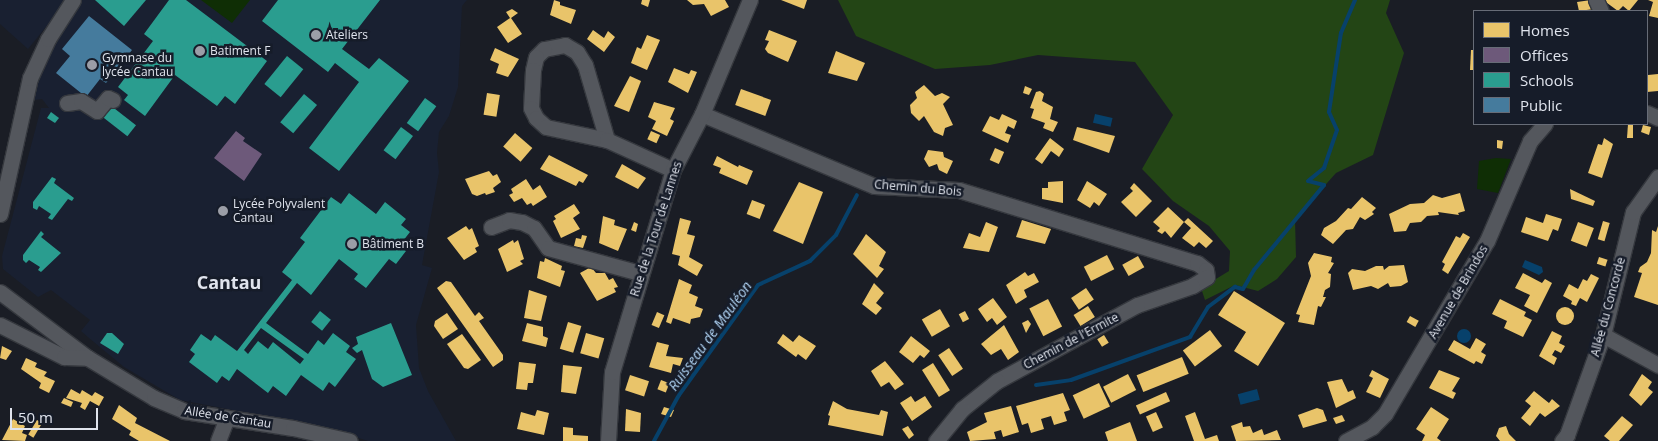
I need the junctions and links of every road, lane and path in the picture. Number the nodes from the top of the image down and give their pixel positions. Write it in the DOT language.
graph roads {
  1 [pos="73,0"];
  2 [pos="750,0"];
  3 [pos="113,100"];
  4 [pos="67,103"];
  5 [pos="702,114"];
  6 [pos="1544,125"];
  7 [pos="607,140"];
  8 [pos="673,170"];
  9 [pos="1658,176"];
  10 [pos="0,214"];
  11 [pos="491,227"];
  12 [pos="1196,263"];
  13 [pos="640,273"];
  14 [pos="0,292"];
  15 [pos="0,325"];
  16 [pos="1603,336"];
  17 [pos="88,358"];
  18 [pos="1658,365"];
  19 [pos="227,418"];
  20 [pos="218,441"];
  21 [pos="350,441"];
  22 [pos="608,441"];
  23 [pos="936,441"];
  24 [pos="1346,441"];
  25 [pos="1562,441"];
  1 -- 10 [label="street"];
  2 -- 5 [label="street, Rue de la Tour de Lannes"];
  3 -- 4 [label="street"];
  5 -- 8 [label="street, Rue de la Tour de Lannes"];
  5 -- 12 [label="street, Chemin du Bois"];
  6 -- 24 [label="street, Avenue de Brindos"];
  7 -- 7 [label="street"];
  7 -- 8 [label="street"];
  8 -- 13 [label="street, Rue de la Tour de Lannes"];
  9 -- 16 [label="street, Allée du Concorde"];
  11 -- 13 [label="street"];
  12 -- 23 [label="street, Chemin de l'Ermite"];
  13 -- 22 [label="street, Rue de la Tour de Lannes"];
  14 -- 17 [label="street, Allée de Cantau"];
  15 -- 17 [label="street, Allée de Cantau"];
  16 -- 18 [label="street"];
  16 -- 25 [label="street, Allée du Concorde"];
  17 -- 19 [label="street, Allée de Cantau"];
  19 -- 20 [label="street"];
  19 -- 21 [label="street, Allée de Cantau"];
}
